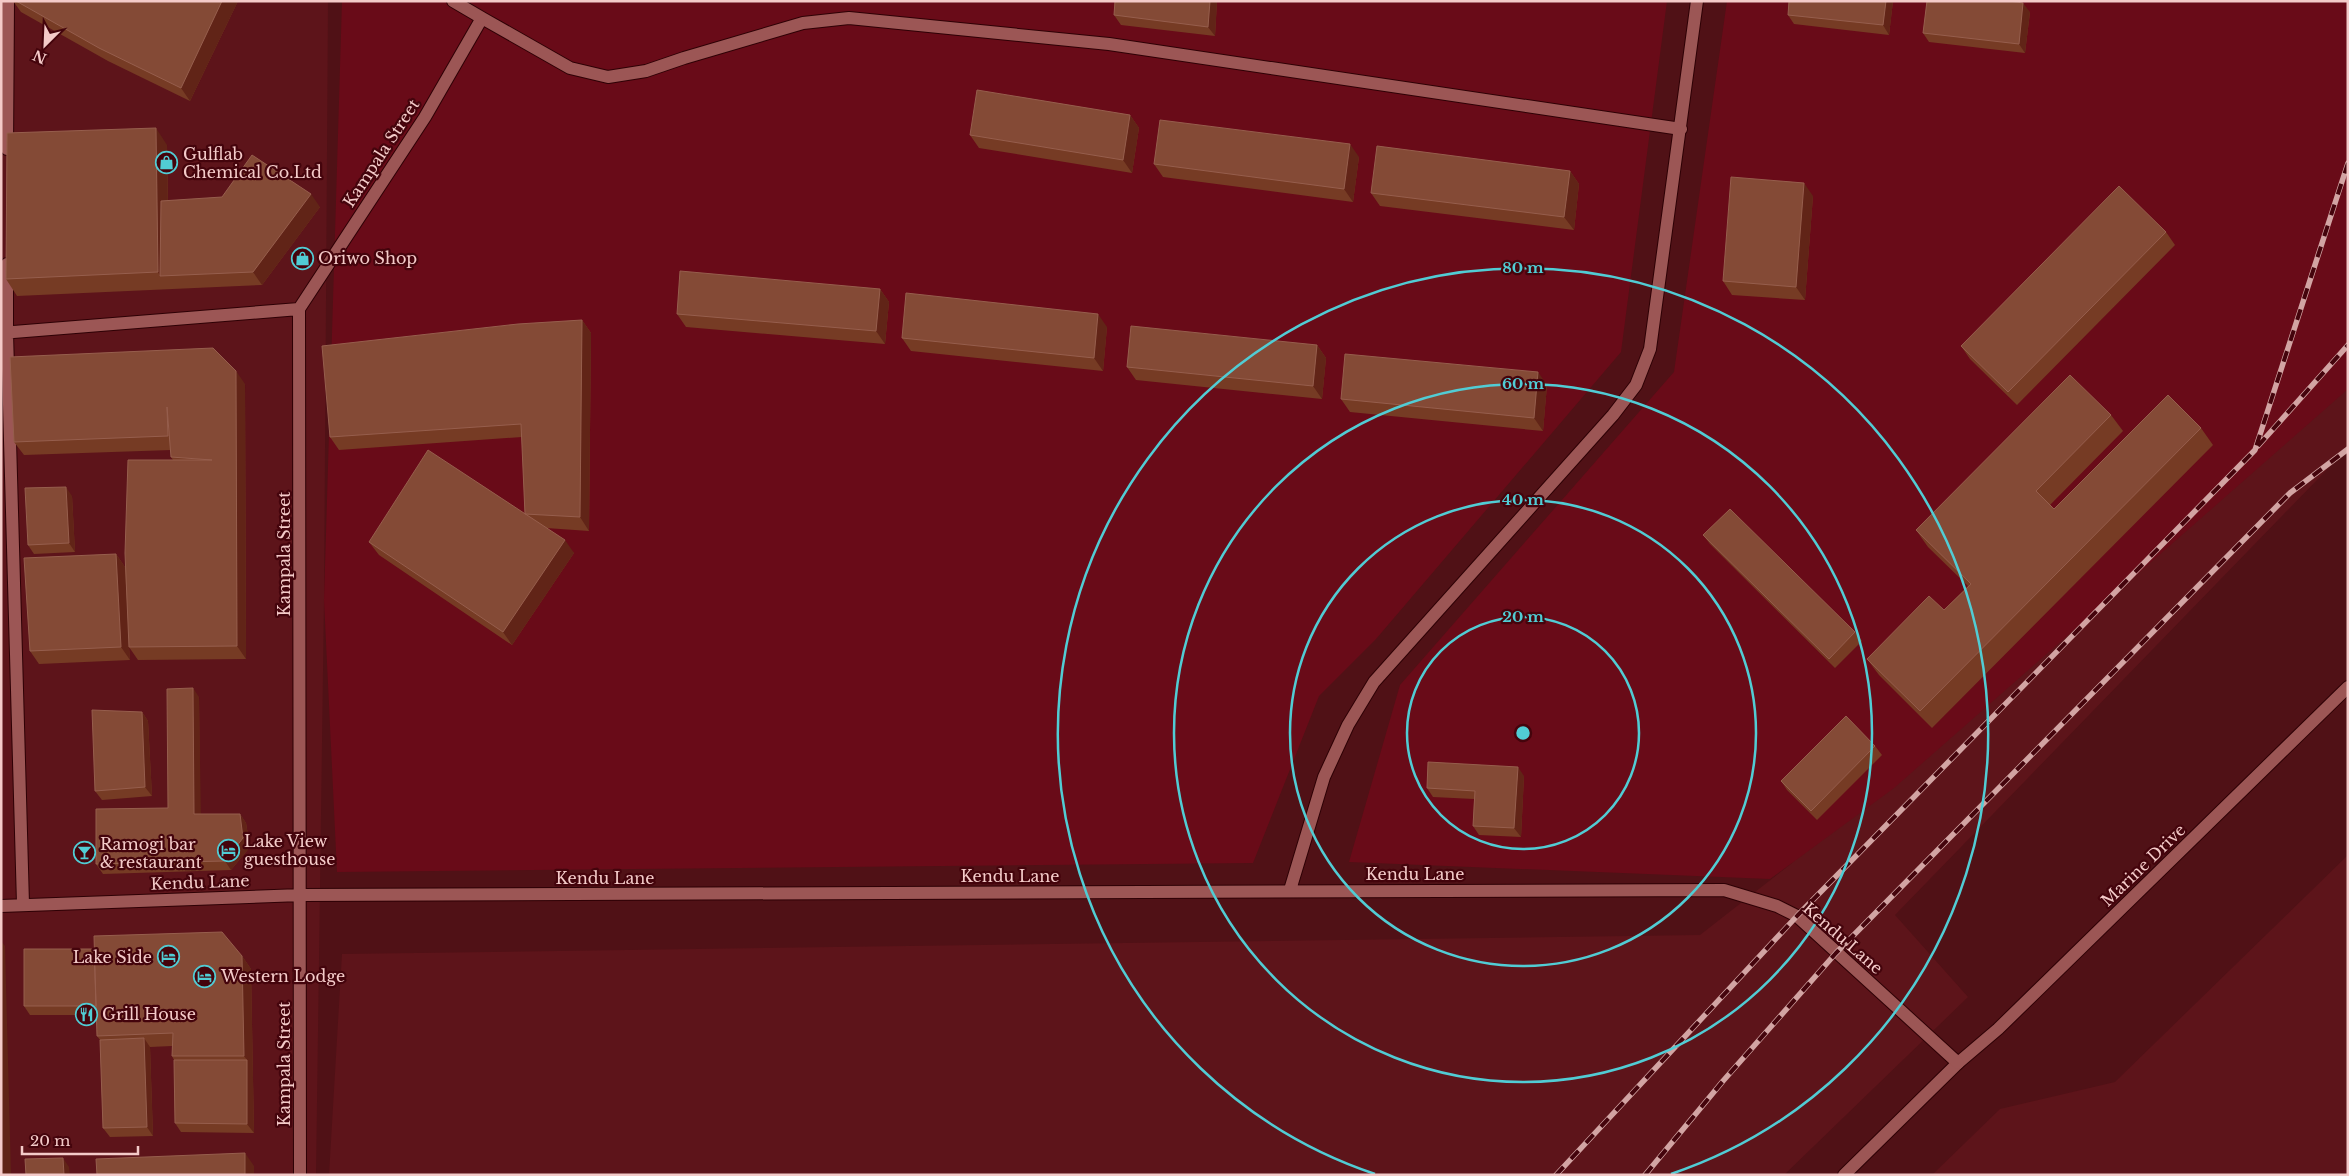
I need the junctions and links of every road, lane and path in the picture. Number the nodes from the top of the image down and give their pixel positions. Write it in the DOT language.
graph roads {
  1 [pos="8,1"];
  2 [pos="454,1"];
  3 [pos="1697,1"];
  4 [pos="482,18"];
  5 [pos="1681,129"];
  6 [pos="7,157"];
  7 [pos="7,255"];
  8 [pos="300,309"];
  9 [pos="4,333"];
  10 [pos="2348,686"];
  11 [pos="1290,890"];
  12 [pos="301,896"];
  13 [pos="23,904"];
  14 [pos="1,906"];
  15 [pos="1958,1063"];
  16 [pos="300,1175"];
  17 [pos="1844,1175"];
  1 -- 6 [label="street"];
  2 -- 4 [label="street"];
  3 -- 5 [label="street"];
  4 -- 5 [label="street"];
  4 -- 8 [label="street, Kampala Street"];
  5 -- 11 [label="street"];
  7 -- 9 [label="street"];
  8 -- 9 [label="street"];
  8 -- 12 [label="street, Kampala Street"];
  9 -- 13 [label="street"];
  10 -- 15 [label="street, Marine Drive"];
  11 -- 12 [label="street, Kendu Lane"];
  11 -- 15 [label="street, Kendu Lane"];
  12 -- 13 [label="street, Kendu Lane"];
  12 -- 16 [label="street, Kampala Street"];
  13 -- 14 [label="street, Kendu Lane"];
  15 -- 17 [label="street, Marine Drive"];
}
